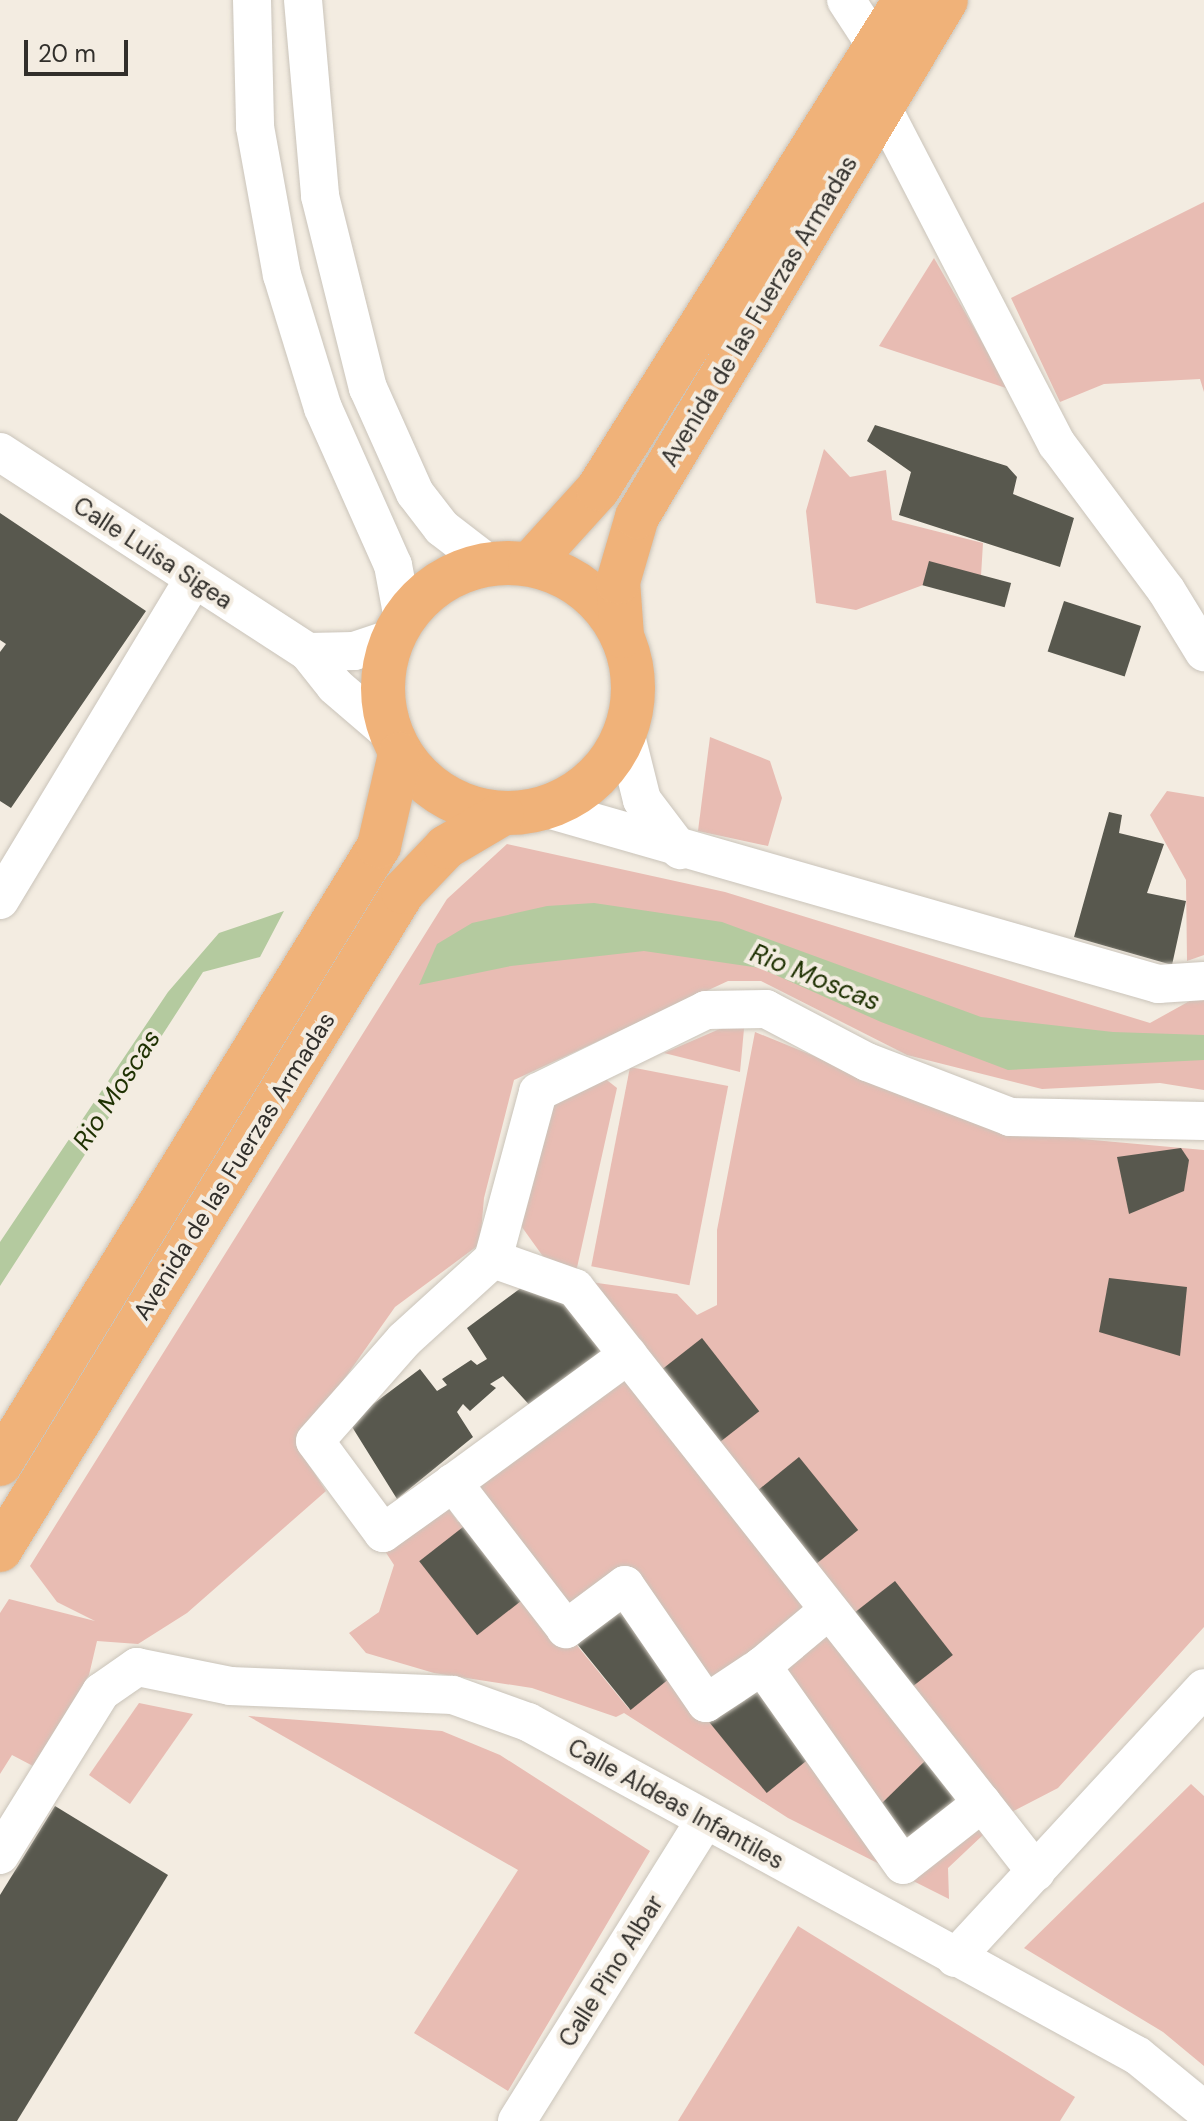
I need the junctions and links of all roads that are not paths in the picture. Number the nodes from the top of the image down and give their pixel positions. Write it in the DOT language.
graph roads {
  1 [pos="252,0"];
  2 [pos="303,0"];
  3 [pos="846,0"];
  4 [pos="905,0"];
  5 [pos="946,0"];
  6 [pos="876,46"];
  7 [pos="882,107"];
  8 [pos="0,452"];
  9 [pos="510,564"];
  10 [pos="193,580"];
  11 [pos="398,628"];
  12 [pos="622,636"];
  13 [pos="308,652"];
  14 [pos="1204,652"];
  15 [pos="625,732"];
  16 [pos="396,744"];
  17 [pos="544,808"];
  18 [pos="502,814"];
  19 [pos="680,850"];
  20 [pos="0,900"];
  21 [pos="1204,981"];
  22 [pos="1204,1121"];
  23 [pos="493,1259"];
  24 [pos="628,1355"];
  25 [pos="0,1464"];
  26 [pos="453,1483"];
  27 [pos="0,1550"];
  28 [pos="829,1610"];
  29 [pos="762,1666"];
  30 [pos="1204,1688"];
  31 [pos="982,1803"];
  32 [pos="705,1820"];
  33 [pos="0,1855"];
  34 [pos="1036,1872"];
  35 [pos="955,1958"];
  36 [pos="1204,2110"];
  37 [pos="517,2121"];
  1 -- 11 [label="street"];
  2 -- 9 [label="street"];
  3 -- 6 [label="street"];
  4 -- 6 [label="main road, Avenida de las Fuerzas Armadas"];
  5 -- 7 [label="main road, Avenida de las Fuerzas Armadas"];
  6 -- 9 [label="main road, Avenida de las Fuerzas Armadas"];
  7 -- 12 [label="main road, Avenida de las Fuerzas Armadas"];
  7 -- 14 [label="street"];
  8 -- 10 [label="street, Calle Luisa Sigea"];
  9 -- 11 [label="main road"];
  9 -- 12 [label="main road"];
  10 -- 13 [label="street, Calle Luisa Sigea"];
  10 -- 20 [label="street"];
  11 -- 13 [label="street"];
  11 -- 16 [label="main road"];
  12 -- 15 [label="main road"];
  13 -- 16 [label="street, Calle Luisa Sigea"];
  15 -- 17 [label="main road"];
  15 -- 19 [label="street"];
  16 -- 18 [label="main road"];
  16 -- 25 [label="main road, Avenida de las Fuerzas Armadas"];
  17 -- 18 [label="main road"];
  17 -- 19 [label="street"];
  18 -- 27 [label="main road, Avenida de las Fuerzas Armadas"];
  19 -- 21 [label="street"];
  22 -- 23 [label="street"];
  23 -- 24 [label="street"];
  23 -- 26 [label="street"];
  24 -- 26 [label="street"];
  24 -- 28 [label="street"];
  26 -- 29 [label="street"];
  28 -- 29 [label="street"];
  28 -- 31 [label="street"];
  29 -- 31 [label="street"];
  30 -- 34 [label="street"];
  31 -- 34 [label="street"];
  32 -- 33 [label="street, Calle Aldeas Infantiles"];
  32 -- 35 [label="street, Calle Aldeas Infantiles"];
  32 -- 37 [label="street, Calle Pino Albar"];
  34 -- 35 [label="street"];
  35 -- 36 [label="street, Calle Aldeas Infantiles"];
}
